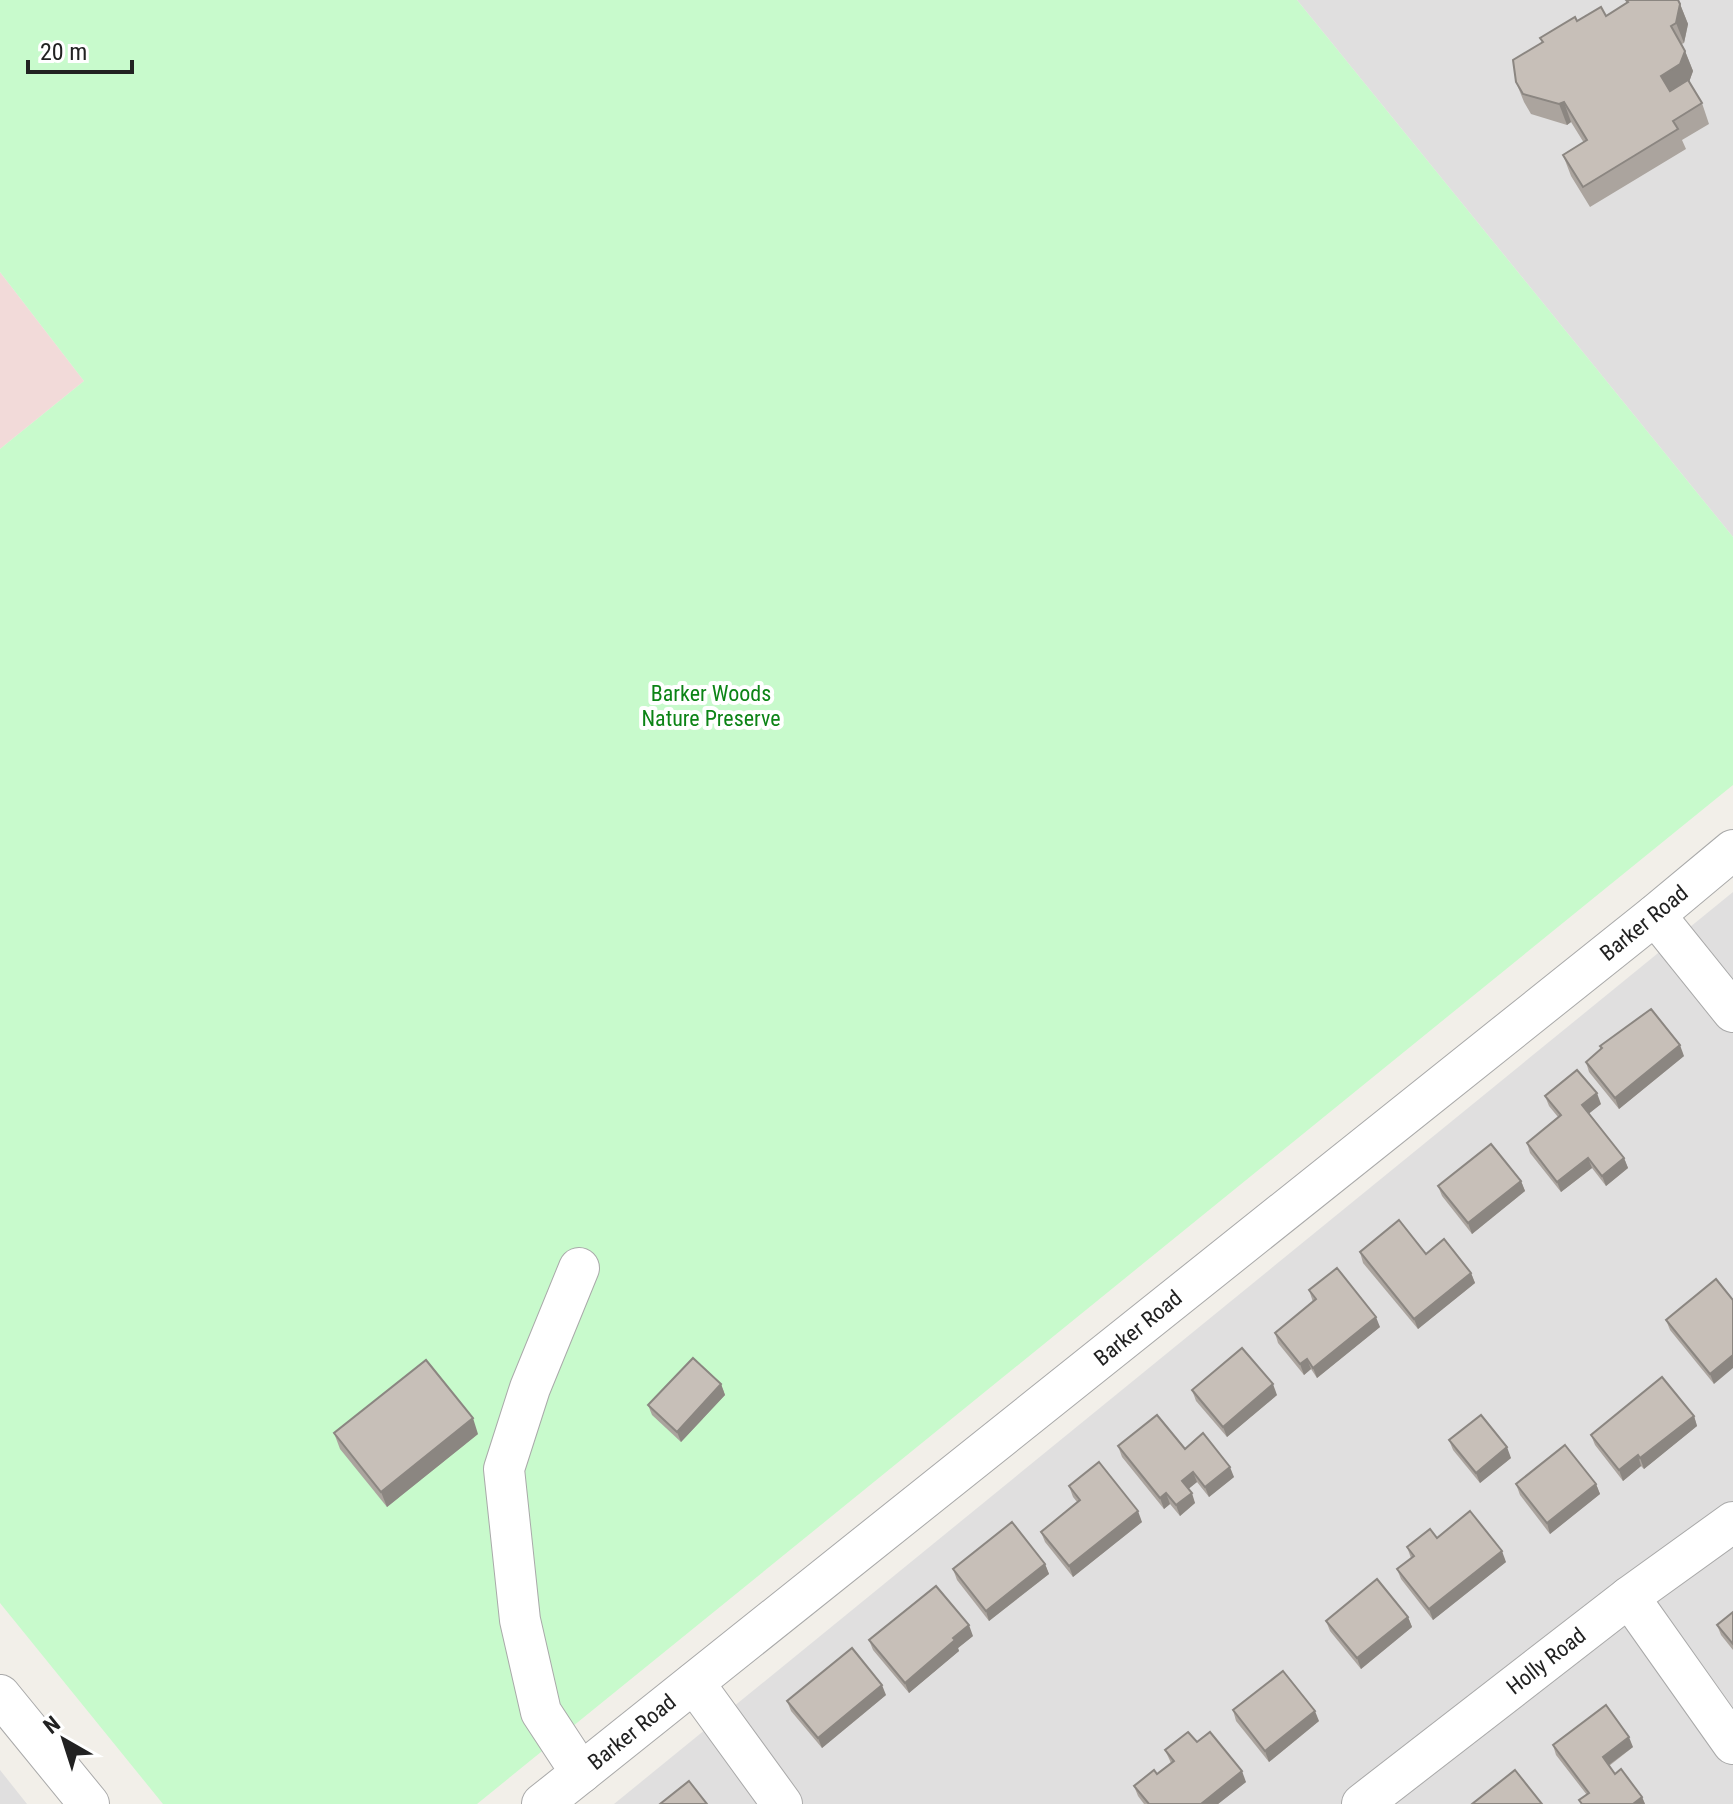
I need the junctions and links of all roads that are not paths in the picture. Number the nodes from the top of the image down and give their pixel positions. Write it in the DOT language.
graph roads {
  1 [pos="1733,850"];
  2 [pos="1655,915"];
  3 [pos="1733,1012"];
  4 [pos="579,1268"];
  5 [pos="1733,1522"];
  6 [pos="1629,1597"];
  7 [pos="694,1683"];
  8 [pos="0,1695"];
  9 [pos="1733,1744"];
  10 [pos="581,1773"];
  11 [pos="89,1804"];
  12 [pos="542,1804"];
  13 [pos="782,1804"];
  14 [pos="1362,1804"];
  1 -- 2 [label="street, Barker Road"];
  2 -- 3 [label="street"];
  2 -- 7 [label="street, Barker Road"];
  4 -- 10 [label="street"];
  5 -- 6 [label="street, Holly Road"];
  6 -- 9 [label="street"];
  6 -- 14 [label="street, Holly Road"];
  7 -- 10 [label="street, Barker Road"];
  7 -- 13 [label="street"];
  8 -- 11 [label="street"];
  10 -- 12 [label="street, Barker Road"];
}
